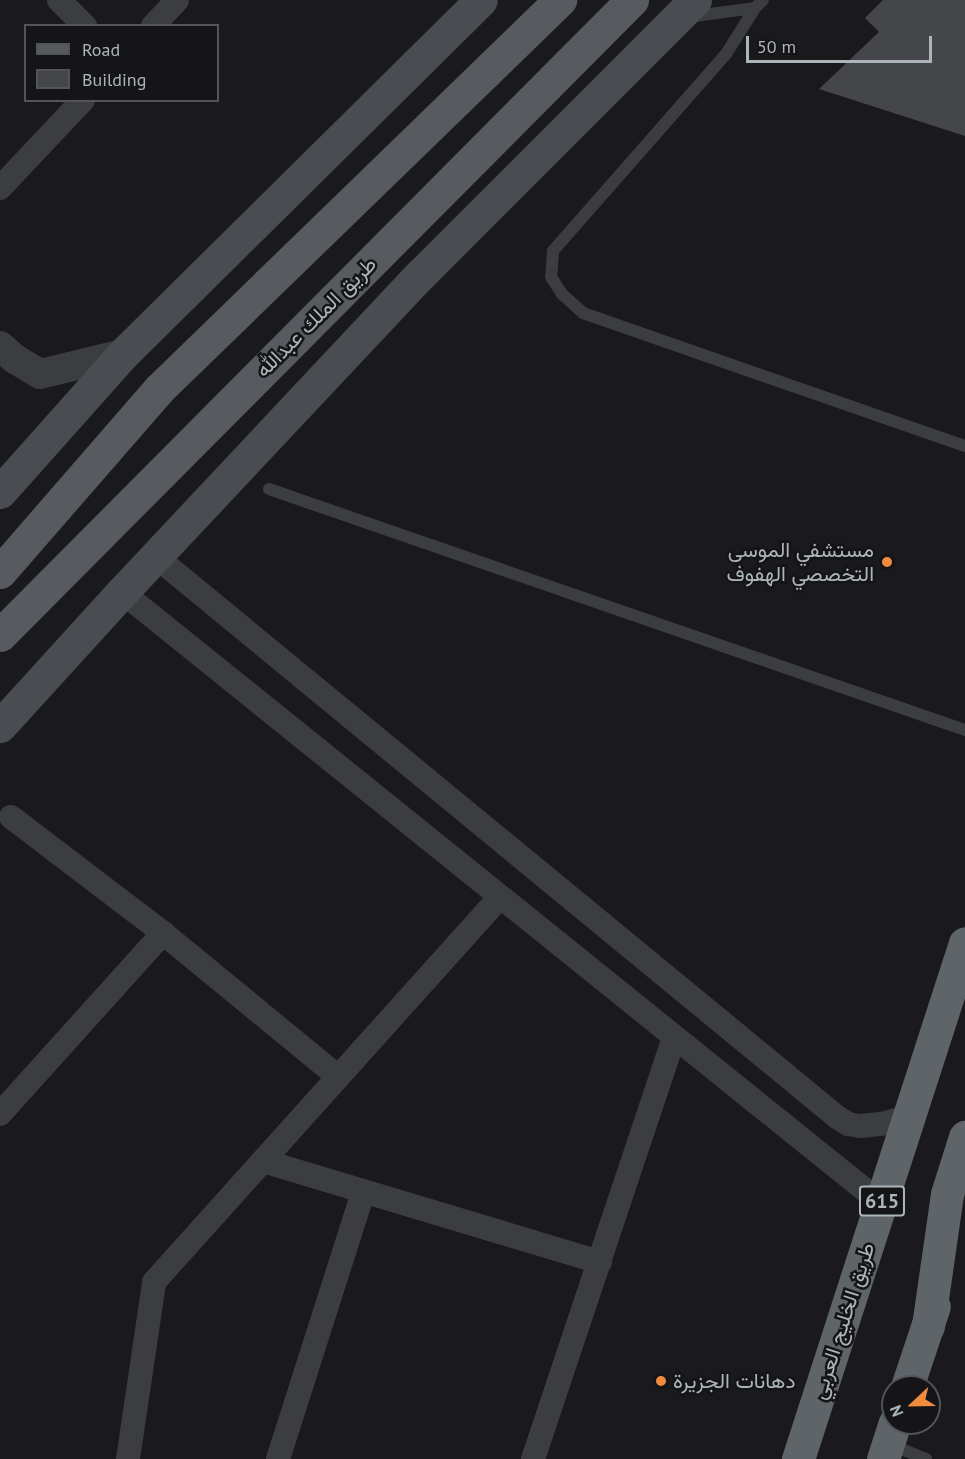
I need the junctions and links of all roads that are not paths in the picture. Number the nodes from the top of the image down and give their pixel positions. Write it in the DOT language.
graph roads {
  1 [pos="59,0"];
  2 [pos="177,0"];
  3 [pos="481,0"];
  4 [pos="560,0"];
  5 [pos="632,0"];
  6 [pos="759,4"];
  7 [pos="685,10"];
  8 [pos="83,24"];
  9 [pos="155,24"];
  10 [pos="81,102"];
  11 [pos="0,188"];
  12 [pos="0,346"];
  13 [pos="123,354"];
  14 [pos="965,446"];
  15 [pos="4,480"];
  16 [pos="269,489"];
  17 [pos="155,556"];
  18 [pos="0,572"];
  19 [pos="122,592"];
  20 [pos="0,635"];
  21 [pos="0,726"];
  22 [pos="965,730"];
  23 [pos="11,817"];
  24 [pos="499,898"];
  25 [pos="163,933"];
  26 [pos="965,943"];
  27 [pos="965,997"];
  28 [pos="674,1038"];
  29 [pos="923,1073"];
  30 [pos="338,1077"];
  31 [pos="0,1114"];
  32 [pos="910,1116"];
  33 [pos="837,1117"];
  34 [pos="965,1137"];
  35 [pos="811,1147"];
  36 [pos="263,1161"];
  37 [pos="363,1192"];
  38 [pos="881,1203"];
  39 [pos="965,1214"];
  40 [pos="600,1262"];
  41 [pos="927,1326"];
  42 [pos="911,1375"];
  43 [pos="888,1442"];
  44 [pos="128,1459"];
  45 [pos="278,1459"];
  46 [pos="533,1459"];
  47 [pos="798,1459"];
  48 [pos="926,1459"];
  1 -- 8 [label="street"];
  2 -- 9 [label="street"];
  3 -- 13 [label="main road"];
  4 -- 18 [label="main road"];
  5 -- 20 [label="main road, طريق الملك عبدالله"];
  6 -- 7 [label="lane"];
  6 -- 14 [label="lane"];
  7 -- 17 [label="main road"];
  10 -- 11 [label="street"];
  12 -- 13 [label="street"];
  13 -- 15 [label="main road"];
  16 -- 22 [label="lane"];
  17 -- 19 [label="main road"];
  17 -- 33 [label="street"];
  19 -- 21 [label="main road"];
  19 -- 24 [label="street"];
  23 -- 25 [label="street"];
  24 -- 28 [label="street"];
  24 -- 30 [label="street"];
  25 -- 30 [label="street"];
  25 -- 31 [label="street"];
  26 -- 29 [label="highway, طريق الخليج العربي / 615"];
  27 -- 29 [label="highway"];
  28 -- 35 [label="street"];
  28 -- 40 [label="street"];
  29 -- 32 [label="highway, طريق الخليج العربي / 615"];
  30 -- 36 [label="street"];
  32 -- 33 [label="street"];
  32 -- 38 [label="highway, طريق الخليج العربي / 615"];
  33 -- 35 [label="street"];
  34 -- 41 [label="highway"];
  35 -- 38 [label="street"];
  36 -- 37 [label="street"];
  36 -- 44 [label="street"];
  37 -- 40 [label="street"];
  37 -- 45 [label="street"];
  38 -- 47 [label="highway, طريق الخليج العربي / 615"];
  39 -- 41 [label="highway"];
  40 -- 46 [label="street"];
  41 -- 42 [label="highway"];
  43 -- 48 [label="lane"];
}
